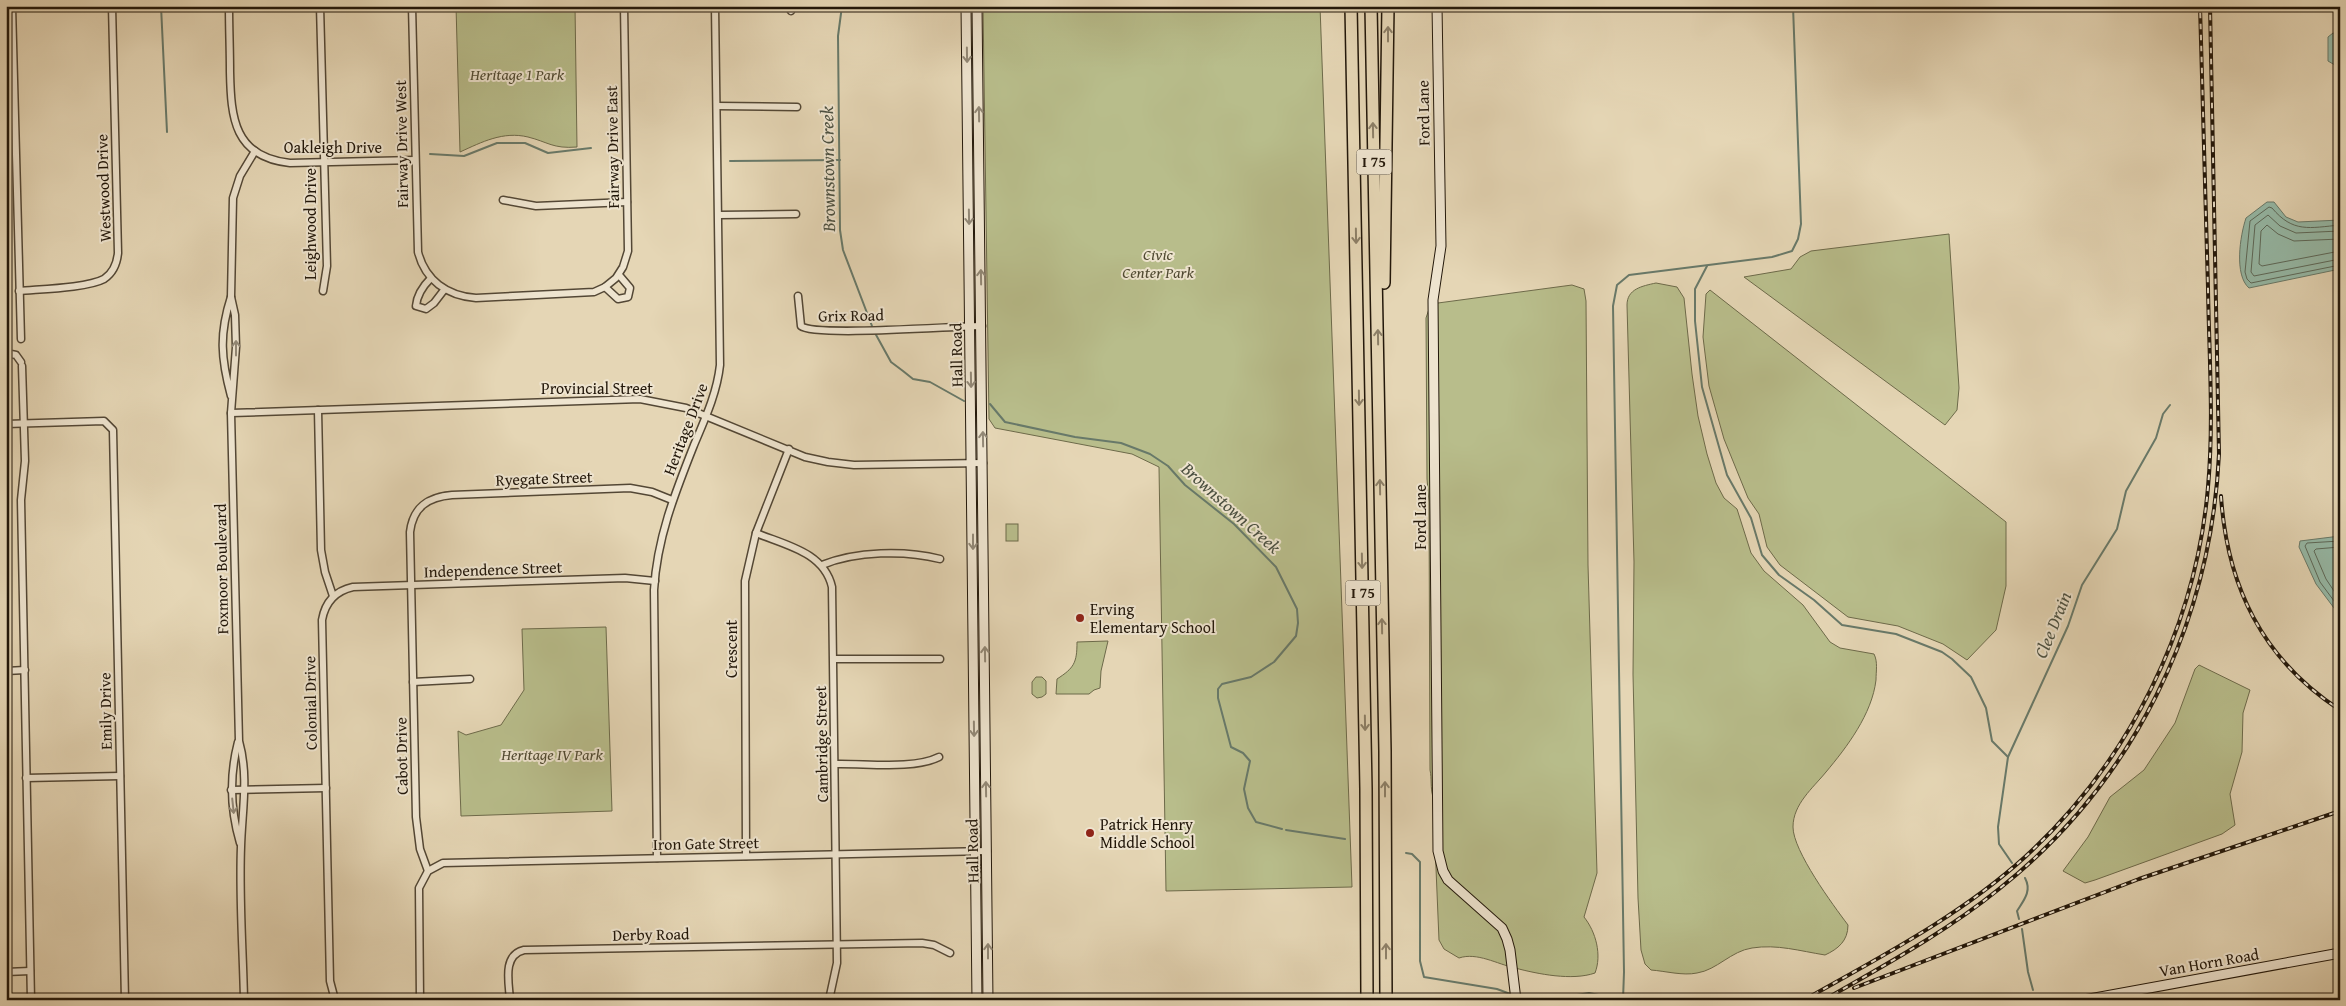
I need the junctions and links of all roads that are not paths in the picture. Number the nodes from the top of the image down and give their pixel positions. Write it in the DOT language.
graph roads {
  1 [pos="12,6"];
  2 [pos="112,6"];
  3 [pos="229,6"];
  4 [pos="320,6"];
  5 [pos="412,6"];
  6 [pos="624,6"];
  7 [pos="715,6"];
  8 [pos="966,6"];
  9 [pos="977,6"];
  10 [pos="1344,6"];
  11 [pos="1351,6"];
  12 [pos="1371,6"];
  13 [pos="1388,6"];
  14 [pos="1437,6"];
  15 [pos="966,21"];
  16 [pos="978,21"];
  17 [pos="1351,31"];
  18 [pos="717,106"];
  19 [pos="798,107"];
  20 [pos="255,151"];
  21 [pos="415,160"];
  22 [pos="324,162"];
  23 [pos="502,200"];
  24 [pos="627,202"];
  25 [pos="796,214"];
  26 [pos="719,215"];
  27 [pos="618,275"];
  28 [pos="431,278"];
  29 [pos="605,287"];
  30 [pos="444,290"];
  31 [pos="20,291"];
  32 [pos="323,291"];
  33 [pos="798,296"];
  34 [pos="231,297"];
  35 [pos="1378,319"];
  36 [pos="970,326"];
  37 [pos="982,326"];
  38 [pos="21,339"];
  39 [pos="6,353"];
  40 [pos="231,396"];
  41 [pos="318,410"];
  42 [pos="231,413"];
  43 [pos="706,416"];
  44 [pos="24,423"];
  45 [pos="6,424"];
  46 [pos="789,449"];
  47 [pos="983,463"];
  48 [pos="972,464"];
  49 [pos="672,500"];
  50 [pos="418,509"];
  51 [pos="756,533"];
  52 [pos="940,559"];
  53 [pos="822,565"];
  54 [pos="655,581"];
  55 [pos="411,586"];
  56 [pos="334,596"];
  57 [pos="834,659"];
  58 [pos="940,659"];
  59 [pos="6,670"];
  60 [pos="25,670"];
  61 [pos="470,679"];
  62 [pos="413,682"];
  63 [pos="974,703"];
  64 [pos="985,703"];
  65 [pos="239,741"];
  66 [pos="940,757"];
  67 [pos="835,764"];
  68 [pos="120,776"];
  69 [pos="26,778"];
  70 [pos="326,788"];
  71 [pos="231,790"];
  72 [pos="245,790"];
  73 [pos="241,846"];
  74 [pos="976,851"];
  75 [pos="987,851"];
  76 [pos="836,854"];
  77 [pos="746,856"];
  78 [pos="657,858"];
  79 [pos="428,871"];
  80 [pos="987,907"];
  81 [pos="976,908"];
  82 [pos="837,944"];
  83 [pos="950,953"];
  84 [pos="2340,953"];
  85 [pos="30,971"];
  86 [pos="6,972"];
  87 [pos="1515,995"];
  88 [pos="31,1000"];
  89 [pos="125,1000"];
  90 [pos="244,1000"];
  91 [pos="335,1000"];
  92 [pos="420,1000"];
  93 [pos="510,1000"];
  94 [pos="829,1000"];
  95 [pos="977,1000"];
  96 [pos="988,1000"];
  97 [pos="1367,1000"];
  98 [pos="1386,1000"];
  99 [pos="2084,1000"];
  1 -- 31 [label="street"];
  2 -- 31 [label="street, Westwood Drive"];
  3 -- 20 [label="street, Oakleigh Drive"];
  4 -- 22 [label="street, Leighwood Drive"];
  5 -- 21 [label="street, Fairway Drive West"];
  6 -- 24 [label="street, Fairway Drive East"];
  7 -- 18 [label="street, Heritage Drive"];
  8 -- 15 [label="street, Hall Road"];
  9 -- 16 [label="street, Hall Road"];
  10 -- 17 [label="highway"];
  11 -- 17 [label="highway, I 75"];
  35 -- 12 [label="highway, I 75, one-way"];
  35 -- 13 [label="highway, one-way"];
  14 -- 87 [label="street, Ford Lane"];
  15 -- 16 [label="street"];
  15 -- 36 [label="street, Hall Road, one-way"];
  37 -- 16 [label="street, Hall Road, one-way"];
  17 -- 97 [label="highway, I 75, one-way"];
  18 -- 19 [label="street"];
  18 -- 26 [label="street, Heritage Drive"];
  20 -- 22 [label="street, Oakleigh Drive"];
  20 -- 34 [label="street, Foxmoor Boulevard"];
  21 -- 22 [label="street, Oakleigh Drive"];
  21 -- 28 [label="street, Fairway Drive West"];
  22 -- 32 [label="street, Leighwood Drive"];
  23 -- 24 [label="street"];
  24 -- 27 [label="street, Fairway Drive East"];
  25 -- 26 [label="street"];
  26 -- 43 [label="street, Heritage Drive"];
  27 -- 29 [label="street, Fairway Drive East"];
  27 -- 29 [label="street"];
  28 -- 30 [label="street"];
  28 -- 30 [label="street"];
  29 -- 30 [label="street, Fairway Drive East"];
  31 -- 38 [label="street"];
  33 -- 36 [label="street, Grix Road"];
  40 -- 34 [label="street, Foxmoor Boulevard, one-way"];
  34 -- 40 [label="street, Foxmoor Boulevard"];
  98 -- 35 [label="highway, I 75, one-way"];
  36 -- 37 [label="street, Grix Road"];
  36 -- 48 [label="street, Hall Road, one-way"];
  47 -- 37 [label="street, Hall Road, one-way"];
  39 -- 44 [label="street"];
  40 -- 42 [label="street, Foxmoor Boulevard"];
  41 -- 42 [label="street, Provincial Street"];
  41 -- 43 [label="street, Provincial Street"];
  41 -- 56 [label="street"];
  42 -- 65 [label="street, Foxmoor Boulevard"];
  43 -- 46 [label="street, Provincial Street"];
  43 -- 49 [label="street, Heritage Drive"];
  44 -- 45 [label="street"];
  44 -- 60 [label="street"];
  44 -- 68 [label="street, Emily Drive"];
  46 -- 48 [label="street, Provincial Street"];
  46 -- 51 [label="street, Crescent"];
  47 -- 48 [label="street, Provincial Street"];
  64 -- 47 [label="street, Hall Road, one-way"];
  48 -- 63 [label="street, Hall Road, one-way"];
  49 -- 50 [label="street, Ryegate Street"];
  49 -- 54 [label="street, Heritage Drive"];
  50 -- 55 [label="street, Cabot Drive"];
  51 -- 53 [label="street"];
  51 -- 77 [label="street, Crescent"];
  52 -- 53 [label="street"];
  53 -- 57 [label="street, Cambridge Street"];
  54 -- 55 [label="street, Independence Street"];
  54 -- 78 [label="street, Heritage Drive"];
  55 -- 56 [label="street, Independence Street"];
  55 -- 62 [label="street, Cabot Drive"];
  56 -- 70 [label="street, Colonial Drive"];
  57 -- 58 [label="street"];
  57 -- 67 [label="street, Cambridge Street"];
  59 -- 60 [label="street"];
  60 -- 69 [label="street"];
  61 -- 62 [label="street"];
  62 -- 79 [label="street, Cabot Drive"];
  63 -- 64 [label="street"];
  63 -- 74 [label="street, Hall Road, one-way"];
  75 -- 64 [label="street, Hall Road, one-way"];
  65 -- 71 [label="street, Foxmoor Boulevard"];
  65 -- 72 [label="street, Foxmoor Boulevard"];
  66 -- 67 [label="street"];
  67 -- 76 [label="street, Cambridge Street"];
  68 -- 69 [label="street"];
  68 -- 89 [label="street, Emily Drive"];
  69 -- 85 [label="street"];
  70 -- 72 [label="street"];
  70 -- 91 [label="street, Colonial Drive"];
  71 -- 72 [label="street"];
  71 -- 73 [label="street, Foxmoor Boulevard, one-way"];
  72 -- 73 [label="street, Foxmoor Boulevard"];
  73 -- 90 [label="street, Foxmoor Boulevard"];
  74 -- 75 [label="street, Iron Gate Street"];
  74 -- 76 [label="street, Iron Gate Street"];
  74 -- 81 [label="street, Hall Road"];
  75 -- 80 [label="street, Hall Road"];
  76 -- 77 [label="street, Iron Gate Street"];
  76 -- 82 [label="street, Cambridge Street"];
  77 -- 78 [label="street, Iron Gate Street"];
  78 -- 79 [label="street, Iron Gate Street"];
  79 -- 92 [label="street"];
  80 -- 81 [label="street"];
  96 -- 80 [label="street, Hall Road, one-way"];
  81 -- 95 [label="street, Hall Road"];
  82 -- 83 [label="street, Derby Road"];
  82 -- 93 [label="street, Derby Road"];
  82 -- 94 [label="street, Cambridge Street"];
  84 -- 99 [label="street, Van Horn Road"];
  85 -- 86 [label="street"];
  85 -- 88 [label="street"];
}
